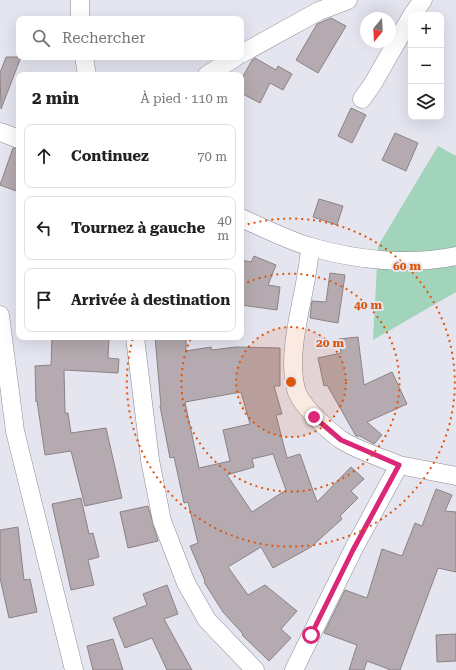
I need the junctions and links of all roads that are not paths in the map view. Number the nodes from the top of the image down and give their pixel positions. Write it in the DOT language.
graph roads {
  1 [pos="80,0"];
  2 [pos="423,0"];
  3 [pos="344,1"];
  4 [pos="415,12"];
  5 [pos="80,16"];
  6 [pos="408,23"];
  7 [pos="244,52"];
  8 [pos="84,60"];
  9 [pos="231,60"];
  10 [pos="86,72"];
  11 [pos="212,72"];
  12 [pos="362,99"];
  13 [pos="0,132"];
  14 [pos="16,138"];
  15 [pos="244,219"];
  16 [pos="310,247"];
  17 [pos="456,256"];
  18 [pos="0,315"];
  19 [pos="135,340"];
  20 [pos="399,465"];
  21 [pos="456,476"];
  22 [pos="74,670"];
  23 [pos="255,670"];
  24 [pos="294,670"];
  1 -- 5 [label="street"];
  2 -- 4 [label="street"];
  3 -- 7 [label="street"];
  6 -- 12 [label="street"];
  8 -- 10 [label="street"];
  9 -- 11 [label="street"];
  13 -- 14 [label="street"];
  15 -- 16 [label="street"];
  16 -- 17 [label="street"];
  16 -- 20 [label="street"];
  18 -- 22 [label="street"];
  19 -- 23 [label="street"];
  20 -- 21 [label="street"];
  20 -- 24 [label="street"];
}
